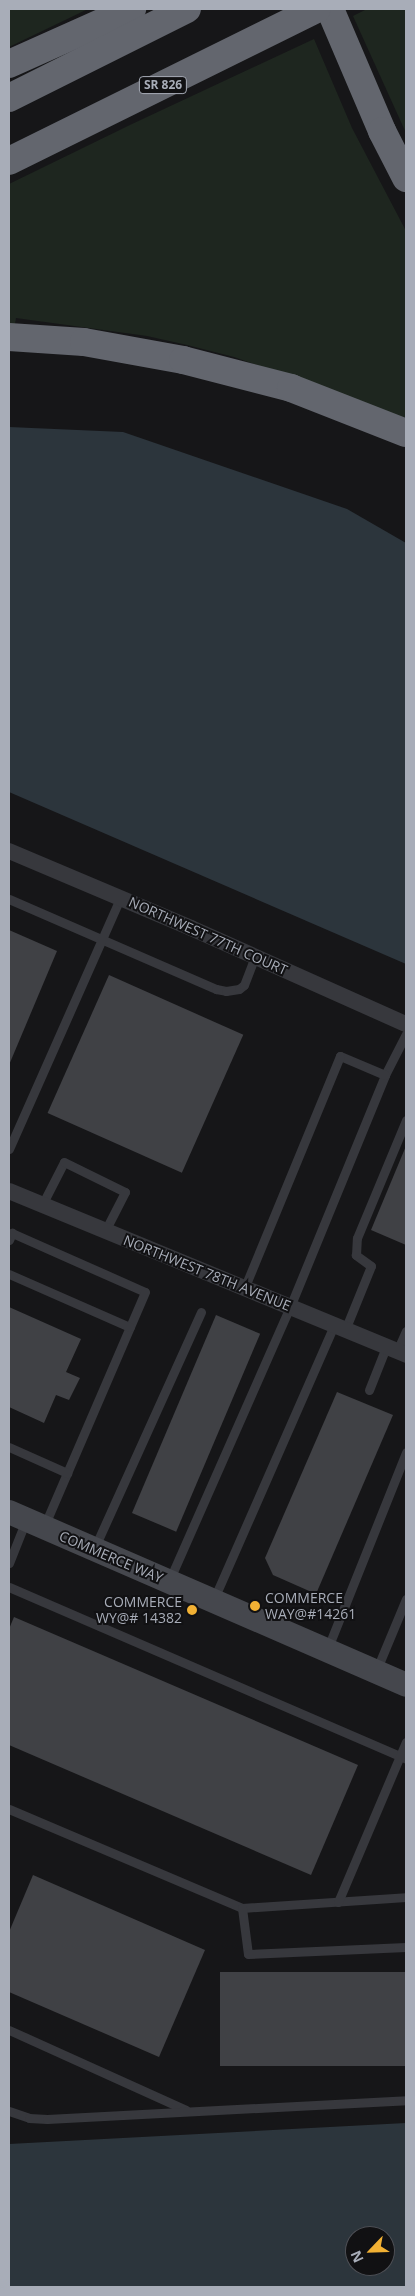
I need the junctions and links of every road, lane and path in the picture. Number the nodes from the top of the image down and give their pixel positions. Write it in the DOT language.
graph roads {
  1 [pos="132,9"];
  2 [pos="187,9"];
  3 [pos="276,9"];
  4 [pos="317,9"];
  5 [pos="330,9"];
  6 [pos="9,64"];
  7 [pos="9,98"];
  8 [pos="9,141"];
  9 [pos="9,161"];
  10 [pos="406,178"];
  11 [pos="9,337"];
  12 [pos="406,433"];
  13 [pos="9,851"];
  14 [pos="120,898"];
  15 [pos="9,899"];
  16 [pos="101,940"];
  17 [pos="255,957"];
  18 [pos="406,1024"];
  19 [pos="406,1034"];
  20 [pos="385,1075"];
  21 [pos="405,1126"];
  22 [pos="9,1149"];
  23 [pos="9,1191"];
  24 [pos="42,1205"];
  25 [pos="106,1231"];
  26 [pos="9,1240"];
  27 [pos="9,1274"];
  28 [pos="244,1288"];
  29 [pos="290,1307"];
  30 [pos="201,1312"];
  31 [pos="130,1327"];
  32 [pos="339,1328"];
  33 [pos="406,1332"];
  34 [pos="396,1351"];
  35 [pos="369,1390"];
  36 [pos="9,1447"];
  37 [pos="406,1452"];
  38 [pos="67,1473"];
  39 [pos="26,1520"];
  40 [pos="94,1549"];
  41 [pos="9,1563"];
  42 [pos="168,1582"];
  43 [pos="9,1587"];
  44 [pos="406,1598"];
  45 [pos="213,1601"];
  46 [pos="327,1650"];
  47 [pos="376,1671"];
  48 [pos="406,1685"];
  49 [pos="406,1742"];
  50 [pos="403,1758"];
  51 [pos="9,1809"];
  52 [pos="406,1898"];
  53 [pos="338,1902"];
  54 [pos="242,1908"];
  55 [pos="406,1947"];
  56 [pos="9,2030"];
  57 [pos="406,2100"];
  58 [pos="9,2111"];
  59 [pos="189,2112"];
  1 -- 6 [label="highway"];
  2 -- 7 [label="highway"];
  3 -- 8 [label="highway"];
  4 -- 9 [label="highway, SR 826"];
  5 -- 10 [label="highway"];
  11 -- 12 [label="highway"];
  13 -- 14 [label="street, NORTHWEST 77TH COURT"];
  14 -- 16 [label="lane"];
  14 -- 17 [label="street, NORTHWEST 77TH COURT"];
  15 -- 16 [label="lane"];
  16 -- 17 [label="lane"];
  16 -- 22 [label="lane"];
  17 -- 18 [label="street, NORTHWEST 77TH COURT"];
  19 -- 20 [label="lane"];
  20 -- 28 [label="lane"];
  20 -- 29 [label="lane"];
  21 -- 32 [label="lane"];
  23 -- 24 [label="street, NORTHWEST 78TH AVENUE"];
  24 -- 25 [label="street, NORTHWEST 78TH AVENUE"];
  24 -- 25 [label="lane"];
  25 -- 28 [label="street, NORTHWEST 78TH AVENUE"];
  26 -- 31 [label="lane"];
  27 -- 31 [label="lane"];
  28 -- 29 [label="street, NORTHWEST 78TH AVENUE"];
  29 -- 32 [label="street, NORTHWEST 78TH AVENUE"];
  29 -- 42 [label="lane"];
  30 -- 40 [label="lane"];
  31 -- 38 [label="lane"];
  32 -- 34 [label="street, NORTHWEST 78TH AVENUE"];
  32 -- 45 [label="lane"];
  33 -- 34 [label="lane"];
  34 -- 35 [label="lane"];
  36 -- 38 [label="lane"];
  37 -- 46 [label="lane"];
  38 -- 39 [label="lane"];
  39 -- 40 [label="street, COMMERCE WAY"];
  39 -- 41 [label="lane"];
  40 -- 42 [label="street, COMMERCE WAY"];
  42 -- 45 [label="street, COMMERCE WAY"];
  43 -- 50 [label="lane"];
  44 -- 47 [label="lane"];
  45 -- 46 [label="street, COMMERCE WAY"];
  46 -- 47 [label="street, COMMERCE WAY"];
  47 -- 48 [label="street, COMMERCE WAY"];
  49 -- 50 [label="lane"];
  50 -- 53 [label="lane"];
  51 -- 54 [label="lane"];
  52 -- 53 [label="lane"];
  53 -- 54 [label="lane"];
  54 -- 55 [label="lane"];
  56 -- 59 [label="lane"];
  57 -- 59 [label="lane"];
  58 -- 59 [label="lane"];
}
